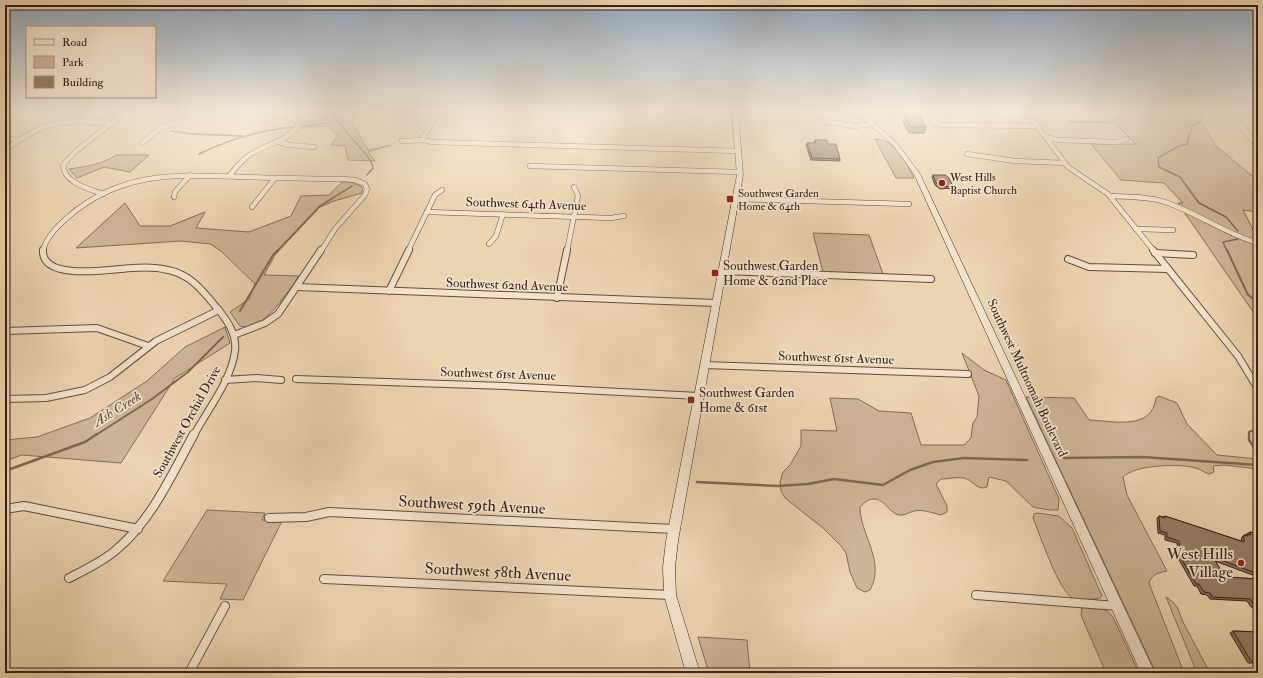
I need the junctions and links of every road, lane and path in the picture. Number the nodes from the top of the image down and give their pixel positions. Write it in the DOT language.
graph roads {
  1 [pos="16,143"];
  2 [pos="86,143"];
  3 [pos="278,143"];
  4 [pos="281,143"];
  5 [pos="454,143"];
  6 [pos="738,143"];
  7 [pos="892,143"];
  8 [pos="1050,143"];
  9 [pos="314,147"];
  10 [pos="5,150"];
  11 [pos="739,151"];
  12 [pos="967,154"];
  13 [pos="1065,163"];
  14 [pos="530,166"];
  15 [pos="740,172"];
  16 [pos="190,175"];
  17 [pos="229,176"];
  18 [pos="275,178"];
  19 [pos="574,187"];
  20 [pos="442,190"];
  21 [pos="103,194"];
  22 [pos="1110,196"];
  23 [pos="174,197"];
  24 [pos="735,199"];
  25 [pos="909,204"];
  26 [pos="252,207"];
  27 [pos="427,212"];
  28 [pos="503,214"];
  29 [pos="574,216"];
  30 [pos="624,216"];
  31 [pos="1136,228"];
  32 [pos="1173,230"];
  33 [pos="1258,243"];
  34 [pos="489,244"];
  35 [pos="1155,253"];
  36 [pos="1193,255"];
  37 [pos="1068,259"];
  38 [pos="1168,269"];
  39 [pos="722,271"];
  40 [pos="931,279"];
  41 [pos="297,288"];
  42 [pos="389,291"];
  43 [pos="557,298"];
  44 [pos="716,303"];
  45 [pos="219,310"];
  46 [pos="5,331"];
  47 [pos="234,335"];
  48 [pos="148,346"];
  49 [pos="704,365"];
  50 [pos="968,374"];
  51 [pos="296,379"];
  52 [pos="225,380"];
  53 [pos="281,380"];
  54 [pos="1258,389"];
  55 [pos="699,396"];
  56 [pos="5,399"];
  57 [pos="5,509"];
  58 [pos="269,518"];
  59 [pos="138,529"];
  60 [pos="674,529"];
  61 [pos="69,578"];
  62 [pos="324,579"];
  63 [pos="670,594"];
  64 [pos="976,595"];
  65 [pos="225,606"];
  66 [pos="1117,606"];
  67 [pos="190,673"];
  68 [pos="693,673"];
  69 [pos="1148,673"];
  1 -- 10 [label="street"];
  2 -- 21 [label="street"];
  3 -- 17 [label="street"];
  4 -- 9 [label="street"];
  5 -- 11 [label="street"];
  6 -- 11 [label="street"];
  7 -- 66 [label="street, Southwest Multnomah Boulevard"];
  8 -- 13 [label="street"];
  11 -- 15 [label="street"];
  12 -- 13 [label="street"];
  13 -- 22 [label="street"];
  14 -- 15 [label="street"];
  15 -- 24 [label="street"];
  16 -- 17 [label="street, Southwest Orchid Drive"];
  16 -- 21 [label="street, Southwest Orchid Drive"];
  16 -- 23 [label="street"];
  17 -- 18 [label="street, Southwest Orchid Drive"];
  18 -- 26 [label="street"];
  18 -- 41 [label="street, Southwest Orchid Drive"];
  19 -- 29 [label="street"];
  20 -- 27 [label="street"];
  21 -- 45 [label="street, Southwest Orchid Drive"];
  22 -- 31 [label="street"];
  22 -- 33 [label="street"];
  24 -- 25 [label="street"];
  24 -- 39 [label="street"];
  27 -- 28 [label="street, Southwest 64th Avenue"];
  27 -- 42 [label="street"];
  28 -- 29 [label="street, Southwest 64th Avenue"];
  28 -- 34 [label="street"];
  29 -- 30 [label="street, Southwest 64th Avenue"];
  29 -- 43 [label="street"];
  31 -- 32 [label="street"];
  31 -- 35 [label="street"];
  35 -- 36 [label="street"];
  35 -- 38 [label="street"];
  37 -- 38 [label="street"];
  38 -- 54 [label="street"];
  39 -- 40 [label="street"];
  39 -- 44 [label="street"];
  41 -- 42 [label="street, Southwest 62nd Avenue"];
  41 -- 47 [label="street"];
  42 -- 43 [label="street, Southwest 62nd Avenue"];
  43 -- 44 [label="street, Southwest 62nd Avenue"];
  44 -- 49 [label="street"];
  45 -- 47 [label="street, Southwest Orchid Drive"];
  45 -- 48 [label="street"];
  46 -- 48 [label="street"];
  47 -- 52 [label="street, Southwest Orchid Drive"];
  48 -- 56 [label="street"];
  49 -- 50 [label="street, Southwest 61st Avenue"];
  49 -- 55 [label="street"];
  51 -- 55 [label="street, Southwest 61st Avenue"];
  52 -- 53 [label="street"];
  52 -- 59 [label="street, Southwest Orchid Drive"];
  55 -- 60 [label="street"];
  57 -- 59 [label="street"];
  58 -- 60 [label="street, Southwest 59th Avenue"];
  59 -- 61 [label="street, Southwest Orchid Drive"];
  60 -- 63 [label="street"];
  62 -- 63 [label="street, Southwest 58th Avenue"];
  63 -- 68 [label="street"];
  64 -- 66 [label="street"];
  65 -- 67 [label="street"];
  66 -- 69 [label="street, Southwest Multnomah Boulevard"];
}
